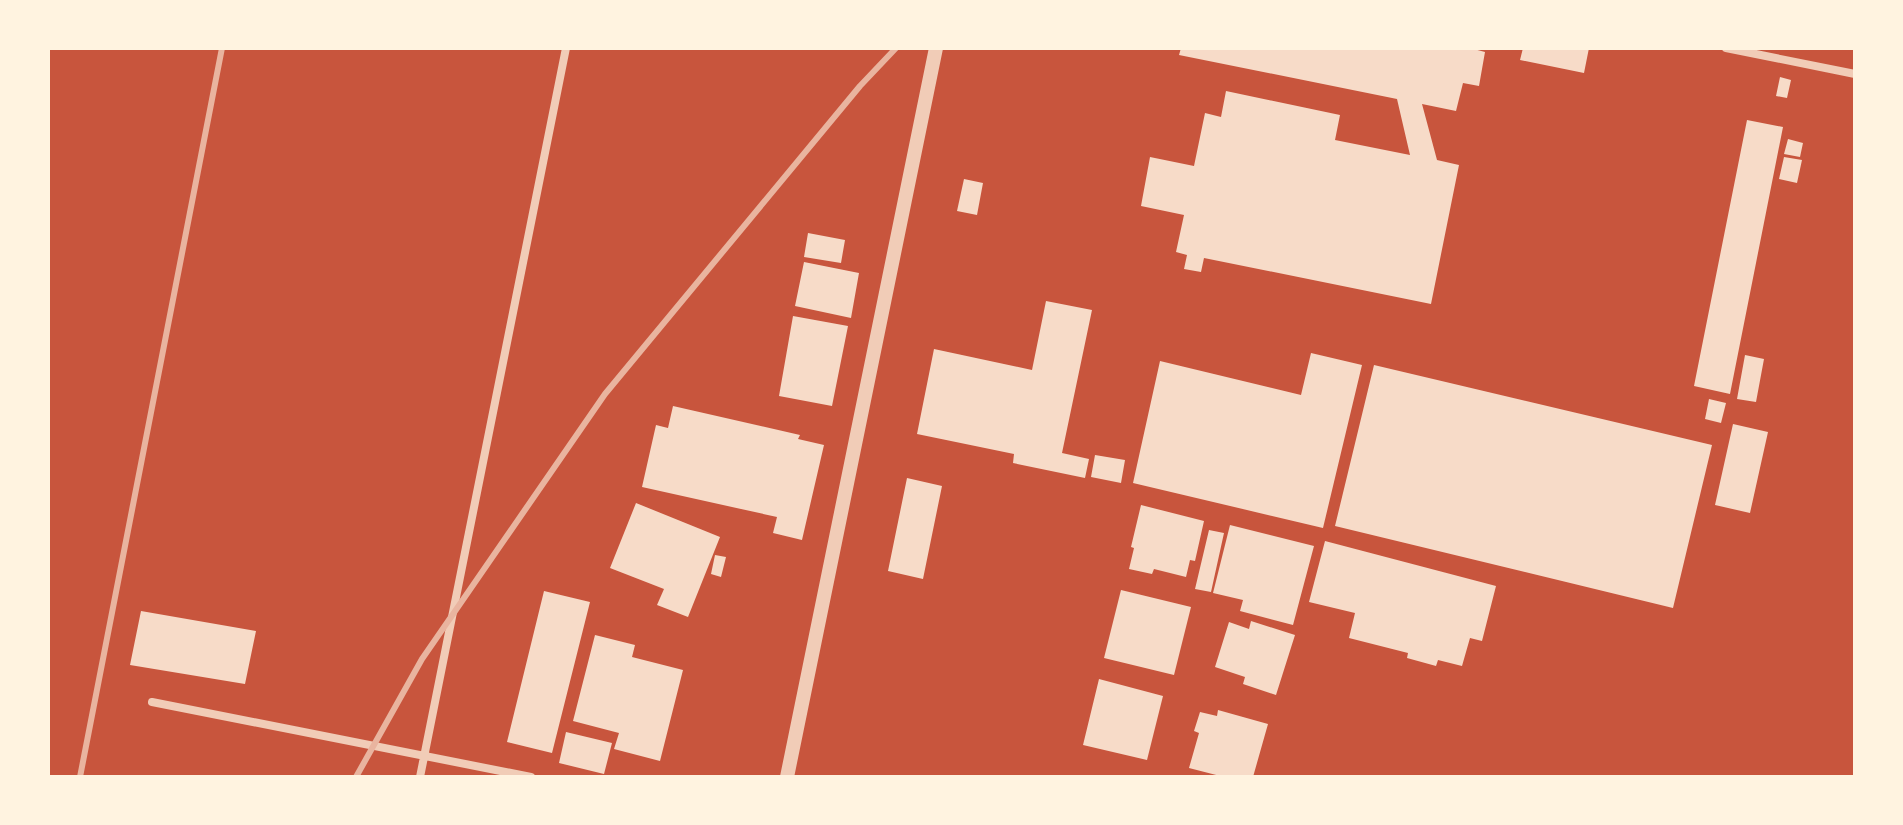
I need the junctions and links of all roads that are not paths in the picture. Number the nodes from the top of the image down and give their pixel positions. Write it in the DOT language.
graph roads {
  1 [pos="566,48"];
  2 [pos="936,48"];
  3 [pos="1726,48"];
  4 [pos="1855,74"];
  5 [pos="152,702"];
  6 [pos="426,755"];
  7 [pos="420,777"];
  8 [pos="531,777"];
  9 [pos="787,777"];
  1 -- 6 [label="street"];
  2 -- 9 [label="street"];
  3 -- 4 [label="street"];
  5 -- 6 [label="street"];
  6 -- 7 [label="street"];
  6 -- 8 [label="street"];
}
